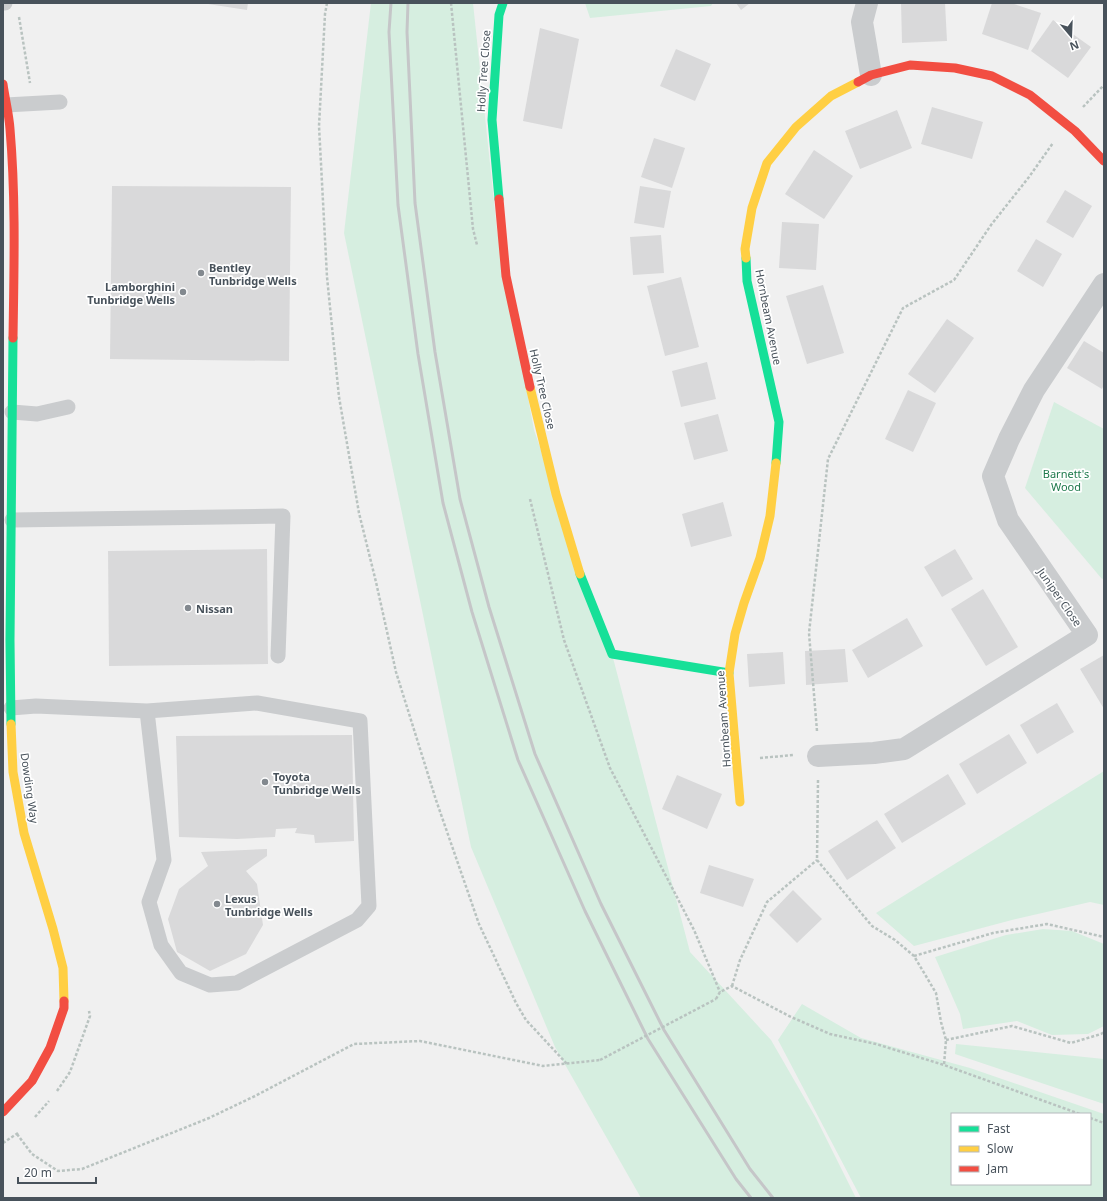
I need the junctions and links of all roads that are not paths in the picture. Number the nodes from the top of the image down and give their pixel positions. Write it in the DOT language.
graph roads {
  1 [pos="503,3"];
  2 [pos="867,3"];
  3 [pos="871,75"];
  4 [pos="3,84"];
  5 [pos="60,102"];
  6 [pos="6,104"];
  7 [pos="1104,161"];
  8 [pos="1102,292"];
  9 [pos="68,407"];
  10 [pos="12,412"];
  11 [pos="12,520"];
  12 [pos="1096,632"];
  13 [pos="278,656"];
  14 [pos="729,673"];
  15 [pos="11,708"];
  16 [pos="147,711"];
  17 [pos="818,756"];
  18 [pos="740,802"];
  19 [pos="3,1112"];
  1 -- 14 [label="street, Holly Tree Close"];
  2 -- 3 [label="street"];
  3 -- 7 [label="street, Hornbeam Avenue"];
  3 -- 14 [label="street, Hornbeam Avenue"];
  4 -- 6 [label="street, Dowding Way"];
  5 -- 6 [label="lane"];
  6 -- 10 [label="street, Dowding Way"];
  8 -- 12 [label="street, Juniper Close"];
  9 -- 10 [label="lane"];
  10 -- 11 [label="street, Dowding Way"];
  11 -- 13 [label="lane"];
  11 -- 15 [label="street, Dowding Way"];
  12 -- 17 [label="street, Juniper Close"];
  14 -- 18 [label="street, Hornbeam Avenue"];
  15 -- 16 [label="lane"];
  15 -- 19 [label="street, Dowding Way"];
  16 -- 16 [label="lane"];
}
